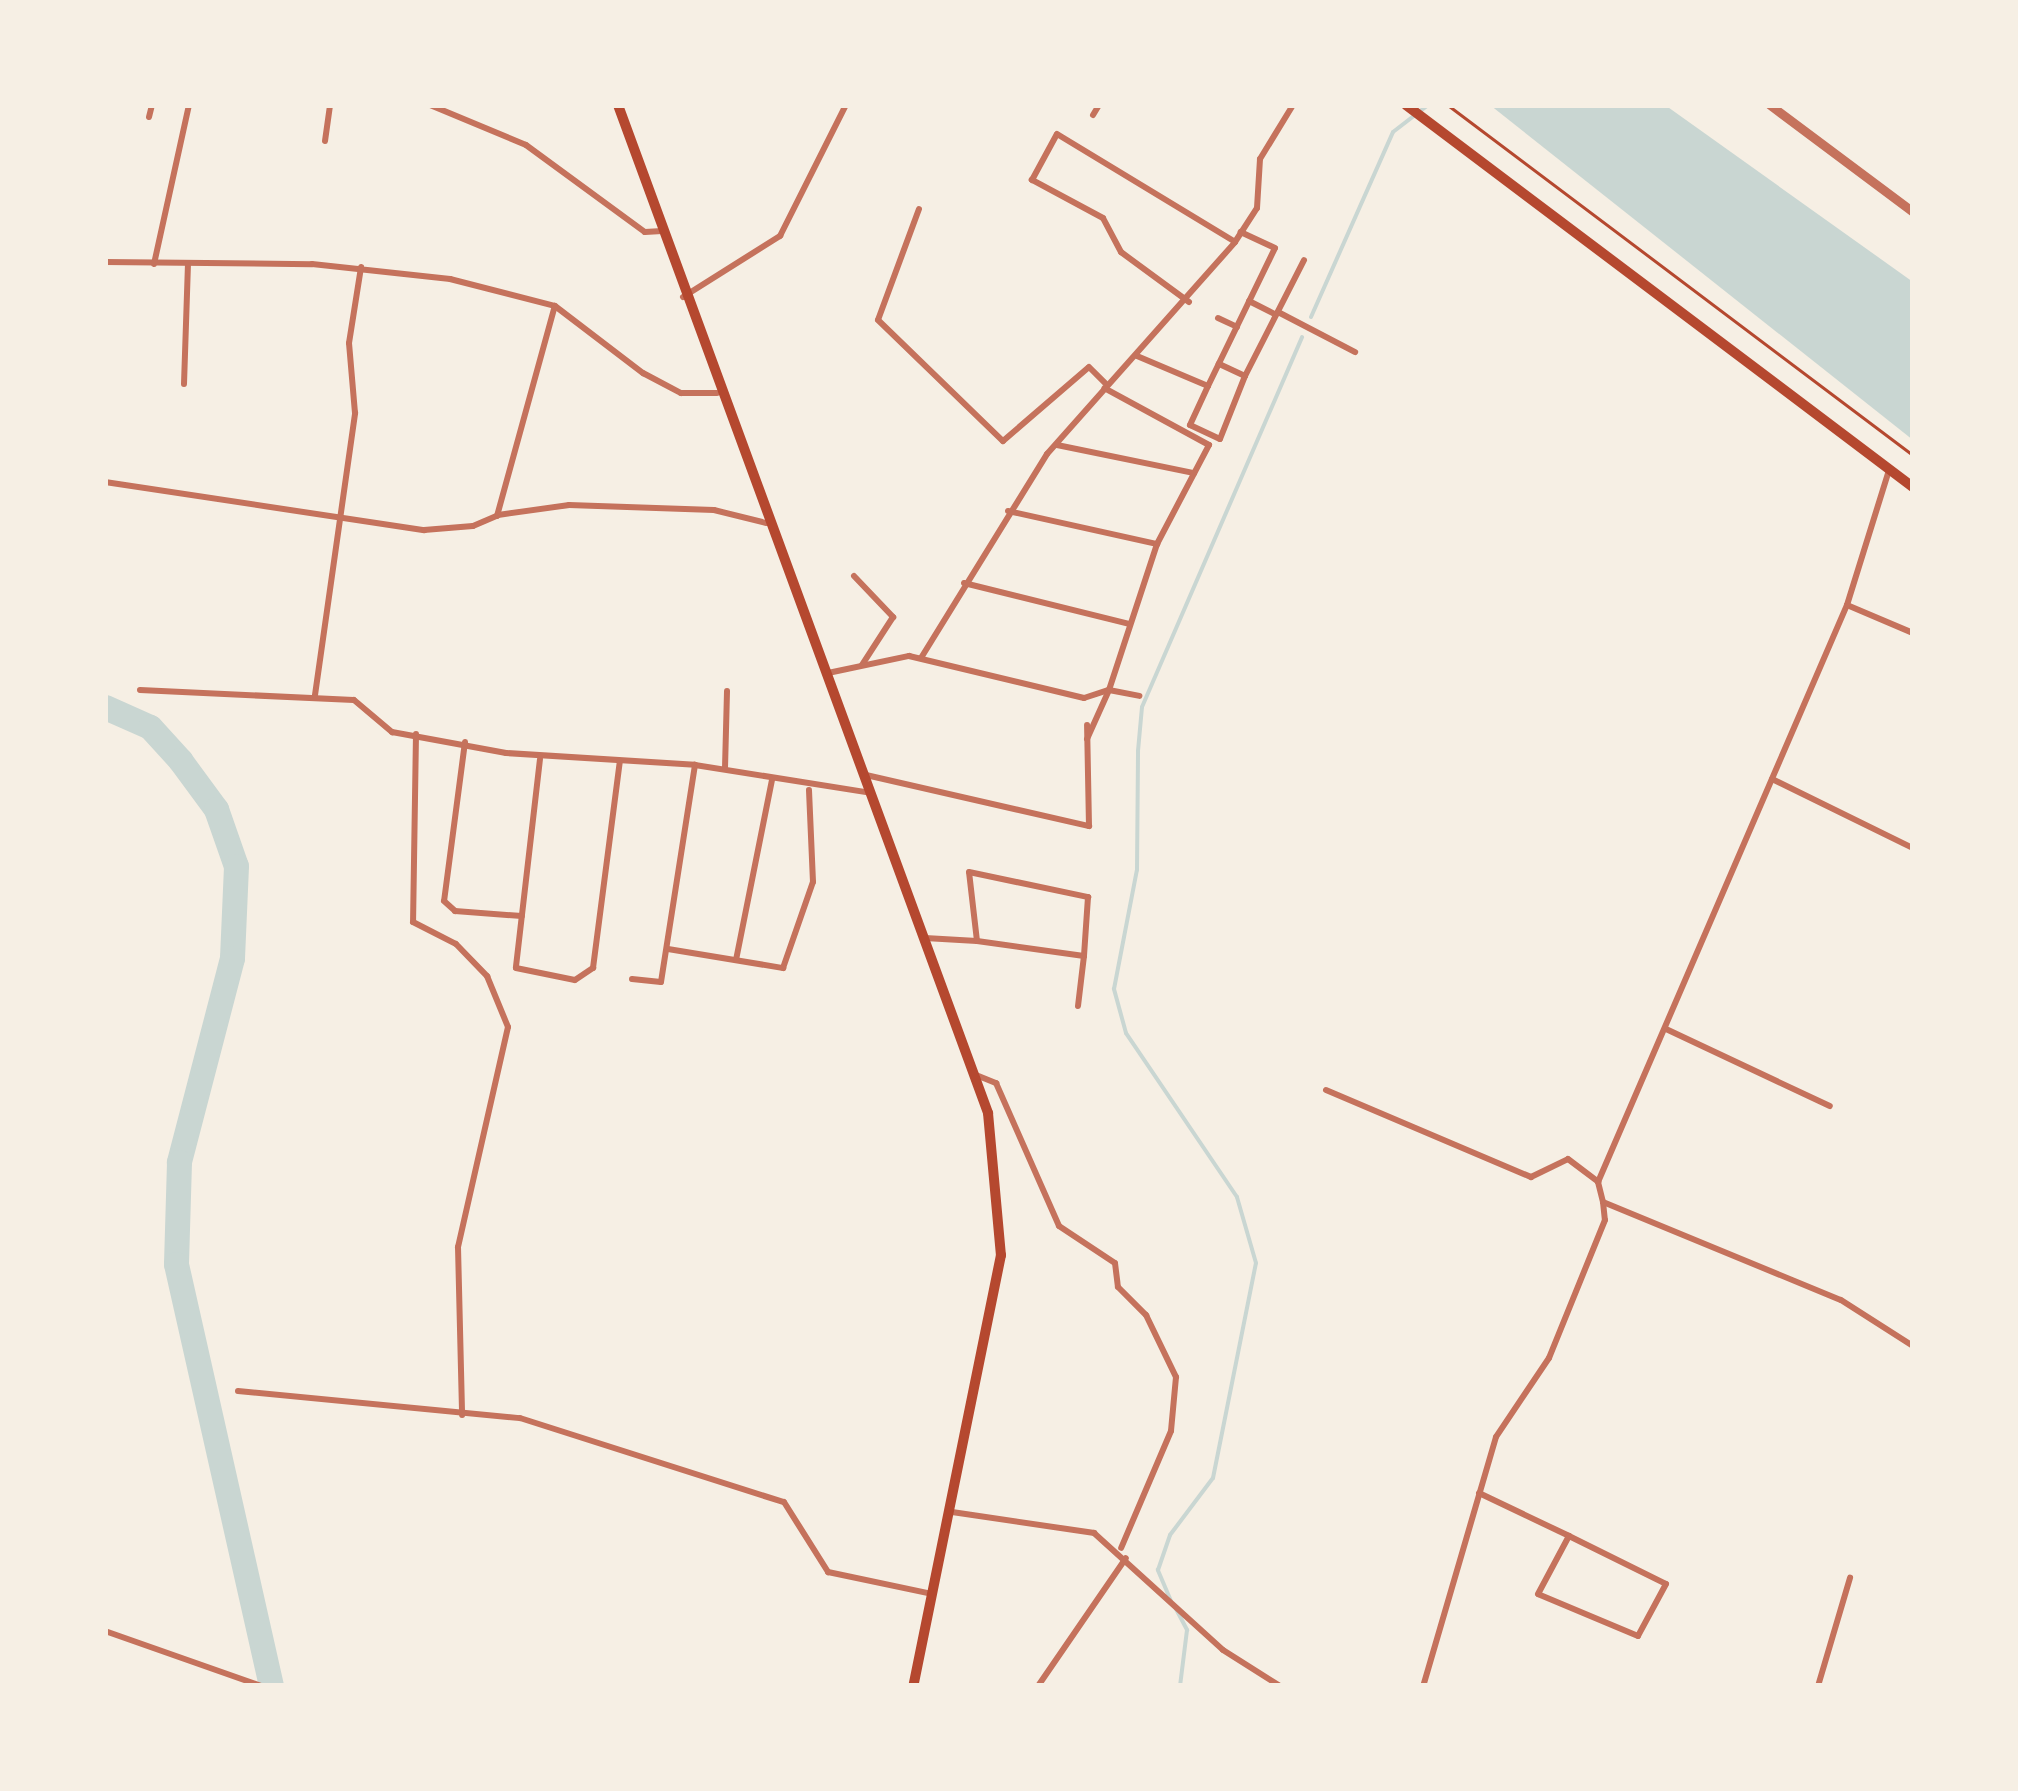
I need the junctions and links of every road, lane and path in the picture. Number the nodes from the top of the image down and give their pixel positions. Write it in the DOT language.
graph roads {
  1 [pos="152,105"];
  2 [pos="190,105"];
  3 [pos="330,105"];
  4 [pos="430,105"];
  5 [pos="618,105"];
  6 [pos="846,105"];
  7 [pos="1099,105"];
  8 [pos="1293,105"];
  9 [pos="1448,105"];
  10 [pos="1770,105"];
  11 [pos="1408,107"];
  12 [pos="1093,114"];
  13 [pos="149,118"];
  14 [pos="324,141"];
  15 [pos="1911,207"];
  16 [pos="919,209"];
  17 [pos="662,231"];
  18 [pos="1242,232"];
  19 [pos="1235,242"];
  20 [pos="1304,260"];
  21 [pos="105,262"];
  22 [pos="154,264"];
  23 [pos="188,265"];
  24 [pos="362,267"];
  25 [pos="683,296"];
  26 [pos="1250,301"];
  27 [pos="1189,302"];
  28 [pos="555,306"];
  29 [pos="1277,313"];
  30 [pos="1218,318"];
  31 [pos="1237,327"];
  32 [pos="1355,352"];
  33 [pos="1136,355"];
  34 [pos="1218,364"];
  35 [pos="1245,376"];
  36 [pos="184,384"];
  37 [pos="1208,386"];
  38 [pos="1105,387"];
  39 [pos="717,393"];
  40 [pos="1055,444"];
  41 [pos="1913,455"];
  42 [pos="1889,469"];
  43 [pos="1194,473"];
  44 [pos="105,482"];
  45 [pos="1913,487"];
  46 [pos="1008,510"];
  47 [pos="344,513"];
  48 [pos="497,516"];
  49 [pos="766,523"];
  50 [pos="1157,544"];
  51 [pos="854,576"];
  52 [pos="964,584"];
  53 [pos="1847,605"];
  54 [pos="1130,624"];
  55 [pos="1913,633"];
  56 [pos="920,658"];
  57 [pos="861,666"];
  58 [pos="823,674"];
  59 [pos="140,690"];
  60 [pos="1108,690"];
  61 [pos="727,691"];
  62 [pos="315,695"];
  63 [pos="1139,696"];
  64 [pos="1087,725"];
  65 [pos="416,734"];
  66 [pos="1086,740"];
  67 [pos="465,742"];
  68 [pos="540,759"];
  69 [pos="620,760"];
  70 [pos="695,764"];
  71 [pos="725,768"];
  72 [pos="864,775"];
  73 [pos="1772,779"];
  74 [pos="772,780"];
  75 [pos="809,790"];
  76 [pos="872,793"];
  77 [pos="1913,848"];
  78 [pos="522,916"];
  79 [pos="925,938"];
  80 [pos="976,940"];
  81 [pos="668,950"];
  82 [pos="1084,956"];
  83 [pos="736,960"];
  84 [pos="632,979"];
  85 [pos="1078,1006"];
  86 [pos="1666,1029"];
  87 [pos="974,1074"];
  88 [pos="1326,1090"];
  89 [pos="1830,1106"];
  90 [pos="1598,1182"];
  91 [pos="1603,1202"];
  92 [pos="1913,1346"];
  93 [pos="238,1391"];
  94 [pos="462,1415"];
  95 [pos="1480,1493"];
  96 [pos="952,1512"];
  97 [pos="1569,1536"];
  98 [pos="1121,1548"];
  99 [pos="1126,1558"];
  100 [pos="1850,1578"];
  101 [pos="933,1594"];
  102 [pos="105,1631"];
  103 [pos="261,1686"];
  104 [pos="913,1686"];
  105 [pos="1038,1686"];
  106 [pos="1280,1686"];
  107 [pos="1423,1686"];
  108 [pos="1818,1686"];
  1 -- 13 [label="street"];
  2 -- 22 [label="street"];
  3 -- 14 [label="street"];
  4 -- 17 [label="street"];
  5 -- 17 [label="main road"];
  6 -- 25 [label="street"];
  7 -- 12 [label="street"];
  8 -- 18 [label="street"];
  9 -- 41 [label="path"];
  10 -- 15 [label="street"];
  11 -- 42 [label="main road"];
  16 -- 38 [label="street"];
  17 -- 25 [label="main road"];
  18 -- 19 [label="street"];
  18 -- 26 [label="street"];
  19 -- 27 [label="street"];
  19 -- 27 [label="street"];
  20 -- 29 [label="street"];
  21 -- 22 [label="street"];
  22 -- 23 [label="street"];
  23 -- 24 [label="street"];
  23 -- 36 [label="street"];
  24 -- 28 [label="street"];
  24 -- 47 [label="street"];
  25 -- 39 [label="main road"];
  26 -- 29 [label="street"];
  26 -- 31 [label="street"];
  27 -- 33 [label="street"];
  28 -- 39 [label="street"];
  28 -- 48 [label="street"];
  29 -- 32 [label="street"];
  29 -- 35 [label="street"];
  30 -- 31 [label="street"];
  31 -- 34 [label="street"];
  33 -- 37 [label="street"];
  33 -- 38 [label="street"];
  34 -- 35 [label="street"];
  34 -- 37 [label="street"];
  35 -- 37 [label="street"];
  38 -- 40 [label="street"];
  38 -- 43 [label="street"];
  39 -- 49 [label="main road"];
  40 -- 43 [label="street"];
  40 -- 46 [label="street"];
  42 -- 45 [label="main road"];
  42 -- 53 [label="street"];
  43 -- 50 [label="street"];
  44 -- 47 [label="street"];
  46 -- 50 [label="street"];
  46 -- 52 [label="street"];
  47 -- 48 [label="street"];
  47 -- 62 [label="street"];
  48 -- 49 [label="street"];
  49 -- 58 [label="main road"];
  50 -- 54 [label="street"];
  51 -- 57 [label="street"];
  52 -- 54 [label="street"];
  52 -- 56 [label="street"];
  53 -- 55 [label="street"];
  53 -- 73 [label="street"];
  54 -- 60 [label="street"];
  56 -- 57 [label="street"];
  56 -- 60 [label="street"];
  57 -- 58 [label="street"];
  58 -- 72 [label="main road"];
  59 -- 62 [label="street"];
  60 -- 63 [label="street"];
  60 -- 66 [label="street"];
  61 -- 71 [label="street"];
  62 -- 65 [label="street"];
  64 -- 66 [label="street"];
  65 -- 67 [label="street"];
  65 -- 94 [label="street"];
  66 -- 72 [label="street"];
  67 -- 68 [label="street"];
  67 -- 78 [label="street"];
  68 -- 69 [label="street"];
  68 -- 78 [label="street"];
  69 -- 70 [label="street"];
  69 -- 78 [label="street"];
  70 -- 71 [label="street"];
  70 -- 81 [label="street"];
  71 -- 74 [label="street"];
  72 -- 76 [label="main road"];
  73 -- 77 [label="street"];
  73 -- 86 [label="street"];
  74 -- 75 [label="street"];
  74 -- 83 [label="street"];
  75 -- 76 [label="street"];
  75 -- 83 [label="street"];
  76 -- 79 [label="main road"];
  79 -- 80 [label="street"];
  79 -- 87 [label="main road"];
  80 -- 82 [label="street"];
  80 -- 82 [label="street"];
  81 -- 83 [label="street"];
  81 -- 84 [label="street"];
  82 -- 85 [label="street"];
  86 -- 89 [label="street"];
  86 -- 90 [label="street"];
  87 -- 96 [label="main road"];
  87 -- 98 [label="street"];
  88 -- 90 [label="street"];
  90 -- 91 [label="street"];
  91 -- 92 [label="street"];
  91 -- 95 [label="street"];
  93 -- 94 [label="street"];
  94 -- 101 [label="street"];
  95 -- 97 [label="street"];
  95 -- 107 [label="street"];
  96 -- 98 [label="street"];
  96 -- 101 [label="main road"];
  97 -- 97 [label="street"];
  98 -- 99 [label="street"];
  99 -- 105 [label="street"];
  99 -- 106 [label="street"];
  100 -- 108 [label="street"];
  101 -- 104 [label="main road"];
  102 -- 103 [label="street"];
}
